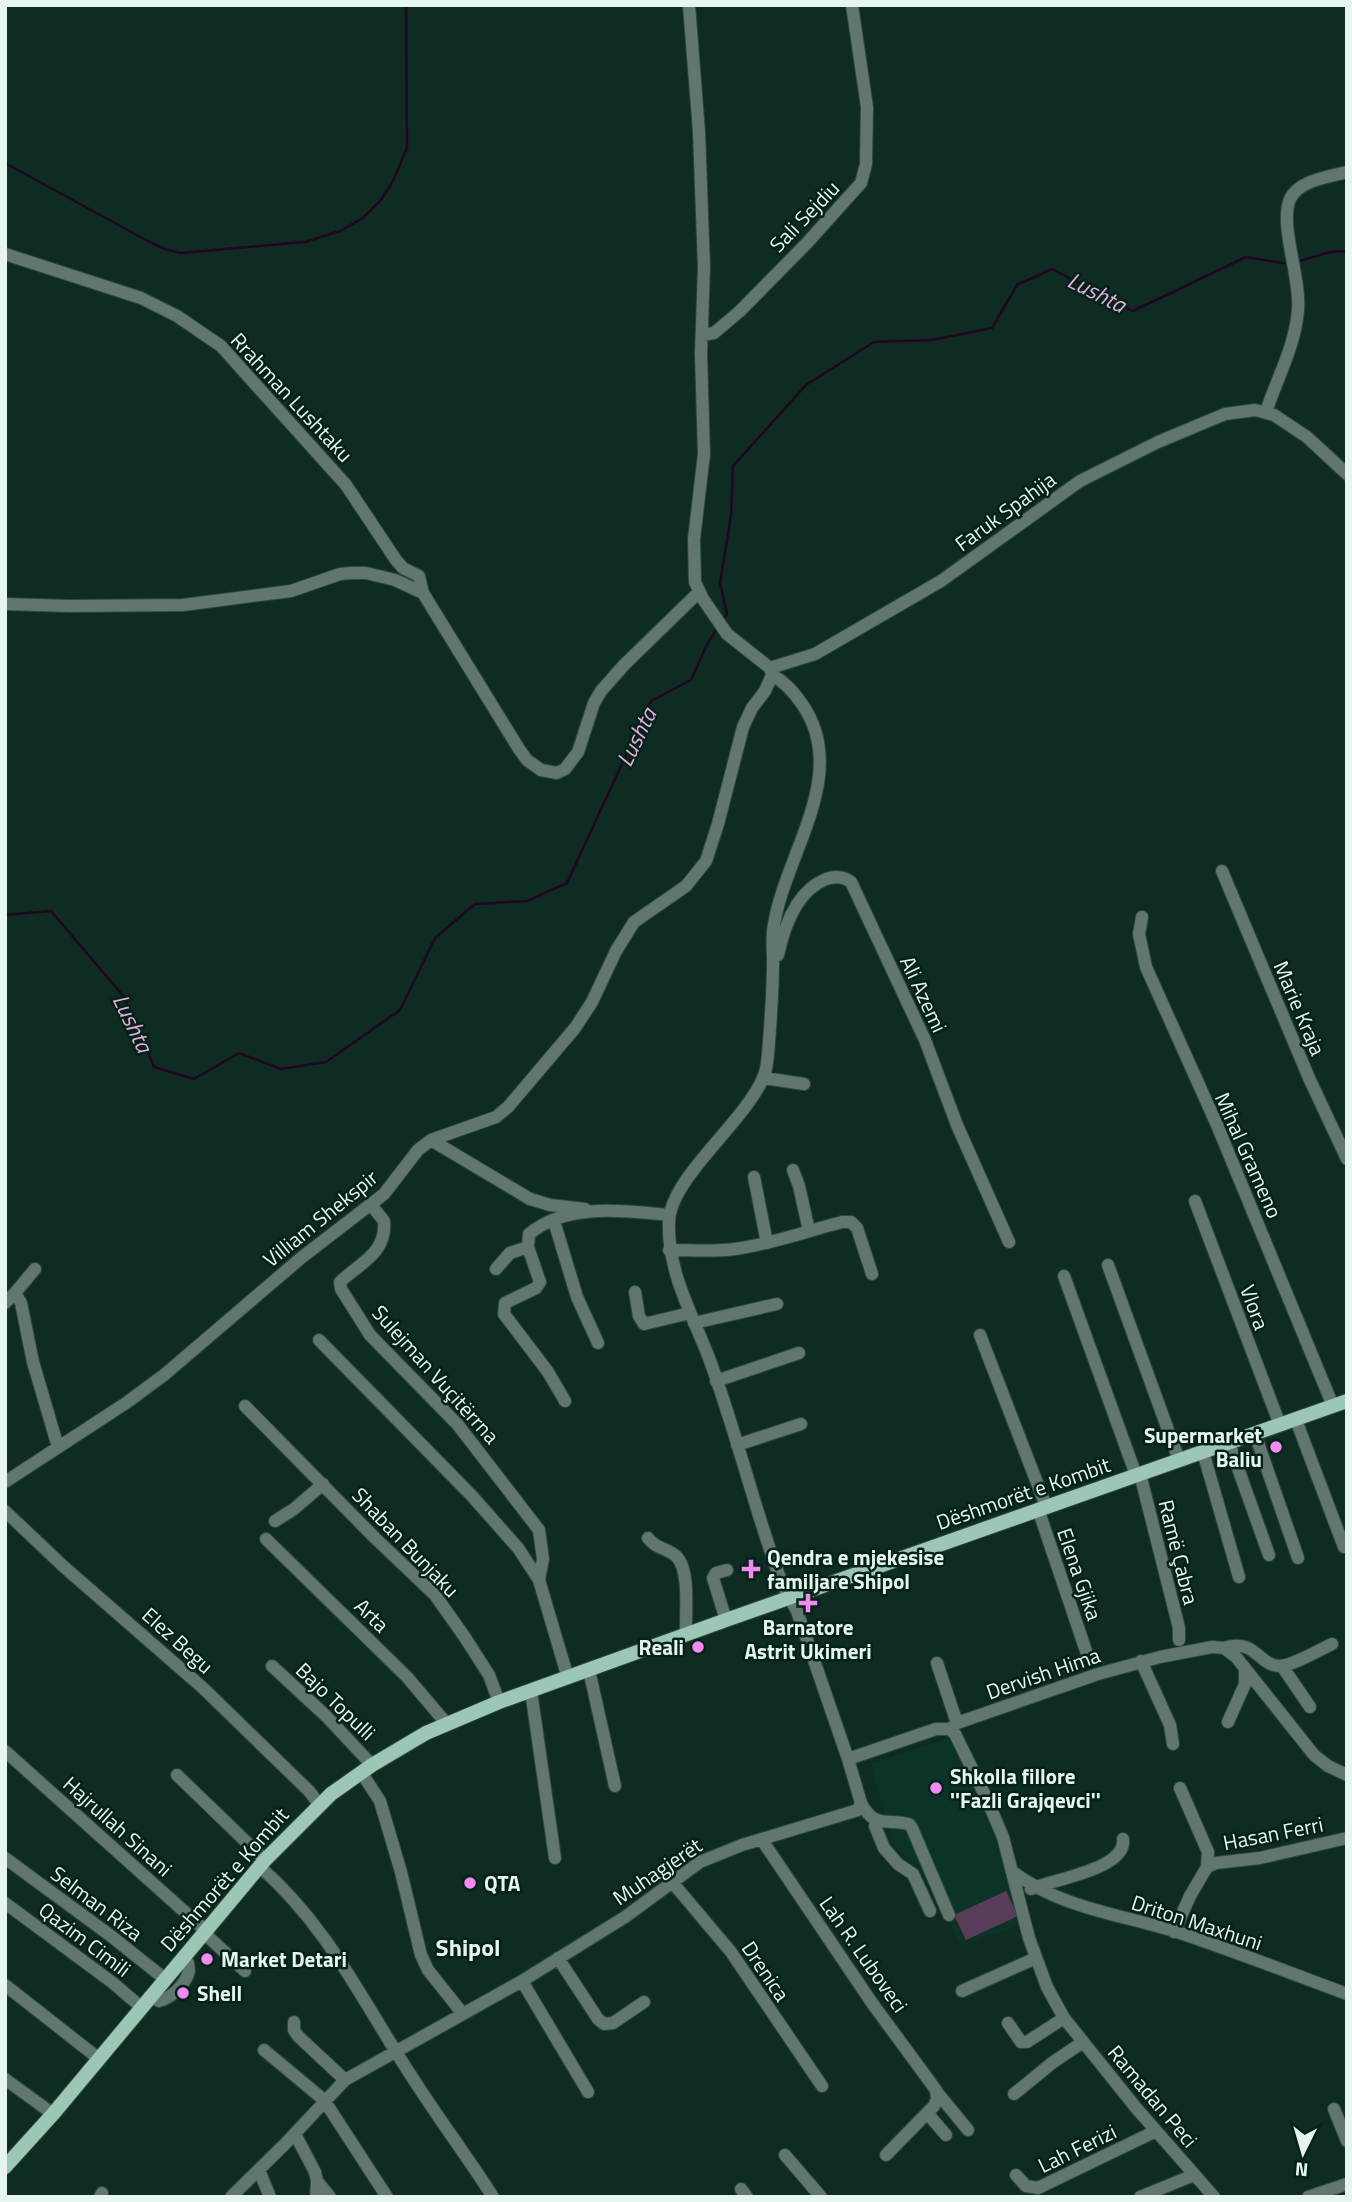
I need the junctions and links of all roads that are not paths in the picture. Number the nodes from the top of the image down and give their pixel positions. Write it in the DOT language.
graph roads {
  1 [pos="689,5"];
  2 [pos="852,5"];
  3 [pos="1347,172"];
  4 [pos="5,254"];
  5 [pos="702,335"];
  6 [pos="1266,412"];
  7 [pos="1347,474"];
  8 [pos="699,591"];
  9 [pos="423,593"];
  10 [pos="5,604"];
  11 [pos="771,671"];
  12 [pos="1222,871"];
  13 [pos="1142,917"];
  14 [pos="773,961"];
  15 [pos="764,1078"];
  16 [pos="804,1084"];
  17 [pos="431,1140"];
  18 [pos="1347,1159"];
  19 [pos="793,1170"];
  20 [pos="754,1177"];
  21 [pos="1195,1201"];
  22 [pos="372,1206"];
  23 [pos="589,1211"];
  24 [pos="669,1215"];
  25 [pos="554,1221"];
  26 [pos="809,1231"];
  27 [pos="1009,1242"];
  28 [pos="767,1243"];
  29 [pos="528,1247"];
  30 [pos="669,1250"];
  31 [pos="1108,1265"];
  32 [pos="35,1269"];
  33 [pos="496,1269"];
  34 [pos="872,1274"];
  35 [pos="1064,1276"];
  36 [pos="635,1292"];
  37 [pos="15,1293"];
  38 [pos="5,1303"];
  39 [pos="778,1304"];
  40 [pos="692,1318"];
  41 [pos="980,1335"];
  42 [pos="319,1340"];
  43 [pos="598,1343"];
  44 [pos="799,1353"];
  45 [pos="716,1381"];
  46 [pos="565,1401"];
  47 [pos="245,1406"];
  48 [pos="1343,1406"];
  49 [pos="1296,1420"];
  50 [pos="801,1424"];
  51 [pos="1280,1425"];
  52 [pos="1255,1434"];
  53 [pos="1229,1443"];
  54 [pos="737,1445"];
  55 [pos="58,1447"];
  56 [pos="1203,1452"];
  57 [pos="1179,1460"];
  58 [pos="1138,1475"];
  59 [pos="5,1482"];
  60 [pos="323,1484"];
  61 [pos="1042,1508"];
  62 [pos="5,1511"];
  63 [pos="275,1521"];
  64 [pos="648,1538"];
  65 [pos="266,1539"];
  66 [pos="1344,1547"];
  67 [pos="1269,1555"];
  68 [pos="1298,1558"];
  69 [pos="727,1570"];
  70 [pos="1239,1577"];
  71 [pos="539,1580"];
  72 [pos="789,1597"];
  73 [pos="726,1619"];
  74 [pos="686,1635"];
  75 [pos="1179,1640"];
  76 [pos="1332,1644"];
  77 [pos="1224,1648"];
  78 [pos="1086,1651"];
  79 [pos="1141,1661"];
  80 [pos="937,1663"];
  81 [pos="272,1666"];
  82 [pos="1282,1666"];
  83 [pos="1245,1667"];
  84 [pos="589,1670"];
  85 [pos="568,1678"];
  86 [pos="531,1691"];
  87 [pos="499,1702"];
  88 [pos="1310,1707"];
  89 [pos="1228,1722"];
  90 [pos="446,1723"];
  91 [pos="954,1726"];
  92 [pos="1173,1744"];
  93 [pos="5,1751"];
  94 [pos="848,1759"];
  95 [pos="367,1769"];
  96 [pos="177,1775"];
  97 [pos="1347,1775"];
  98 [pos="615,1786"];
  99 [pos="1180,1788"];
  100 [pos="319,1804"];
  101 [pos="861,1804"];
  102 [pos="876,1821"];
  103 [pos="1347,1838"];
  104 [pos="1123,1839"];
  105 [pos="762,1840"];
  106 [pos="5,1858"];
  107 [pos="555,1858"];
  108 [pos="262,1863"];
  109 [pos="1207,1867"];
  110 [pos="1013,1872"];
  111 [pos="672,1882"];
  112 [pos="1035,1887"];
  113 [pos="1018,1895"];
  114 [pos="5,1903"];
  115 [pos="930,1911"];
  116 [pos="949,1914"];
  117 [pos="204,1931"];
  118 [pos="1174,1932"];
  119 [pos="183,1958"];
  120 [pos="558,1958"];
  121 [pos="1036,1958"];
  122 [pos="245,1971"];
  123 [pos="165,1979"];
  124 [pos="522,1980"];
  125 [pos="5,1985"];
  126 [pos="962,1991"];
  127 [pos="1347,1994"];
  128 [pos="145,2002"];
  129 [pos="644,2002"];
  130 [pos="463,2014"];
  131 [pos="1064,2018"];
  132 [pos="294,2022"];
  133 [pos="1008,2023"];
  134 [pos="1083,2042"];
  135 [pos="264,2050"];
  136 [pos="396,2052"];
  137 [pos="97,2058"];
  138 [pos="5,2079"];
  139 [pos="345,2080"];
  140 [pos="822,2087"];
  141 [pos="936,2091"];
  142 [pos="587,2092"];
  143 [pos="1014,2094"];
  144 [pos="324,2100"];
  145 [pos="1334,2109"];
  146 [pos="53,2114"];
  147 [pos="928,2114"];
  148 [pos="968,2130"];
  149 [pos="1156,2131"];
  150 [pos="295,2134"];
  151 [pos="946,2135"];
  152 [pos="1347,2141"];
  153 [pos="785,2155"];
  154 [pos="886,2155"];
  155 [pos="6,2161"];
  156 [pos="259,2170"];
  157 [pos="1016,2175"];
  158 [pos="1195,2175"];
  159 [pos="317,2181"];
  160 [pos="1347,2184"];
  161 [pos="232,2197"];
  162 [pos="270,2197"];
  163 [pos="316,2197"];
  164 [pos="330,2197"];
  165 [pos="387,2197"];
  166 [pos="492,2197"];
  167 [pos="821,2197"];
  168 [pos="1140,2197"];
  169 [pos="1214,2197"];
  170 [pos="1308,2197"];
  1 -- 5 [label="street"];
  2 -- 5 [label="street, Sali Sejdiu"];
  3 -- 6 [label="street"];
  4 -- 9 [label="street, Rrahman Lushtaku"];
  5 -- 8 [label="street"];
  6 -- 7 [label="street"];
  6 -- 11 [label="street, Faruk Spahija"];
  8 -- 9 [label="street"];
  8 -- 11 [label="street"];
  9 -- 10 [label="street"];
  11 -- 14 [label="street"];
  11 -- 17 [label="street, Villiam Shekspir"];
  12 -- 18 [label="street, Marie Kraja"];
  13 -- 48 [label="street, Mihal Grameno"];
  14 -- 15 [label="street"];
  14 -- 27 [label="street, Ali Azemi"];
  15 -- 16 [label="street"];
  15 -- 24 [label="street"];
  17 -- 22 [label="street, Villiam Shekspir"];
  17 -- 23 [label="street"];
  19 -- 26 [label="street"];
  20 -- 28 [label="street"];
  21 -- 51 [label="street, Vlora"];
  22 -- 55 [label="street, Villiam Shekspir"];
  22 -- 71 [label="street, Sulejman Vuçitërrna"];
  23 -- 24 [label="street"];
  23 -- 25 [label="street"];
  24 -- 30 [label="street"];
  25 -- 29 [label="street"];
  25 -- 43 [label="street"];
  26 -- 28 [label="street"];
  26 -- 34 [label="street"];
  28 -- 30 [label="street"];
  29 -- 33 [label="street"];
  29 -- 46 [label="street"];
  30 -- 40 [label="street"];
  31 -- 57 [label="street"];
  32 -- 37 [label="street"];
  35 -- 58 [label="street, Dëshmorët e Kombit"];
  36 -- 40 [label="street"];
  37 -- 38 [label="street"];
  37 -- 55 [label="street"];
  39 -- 40 [label="street"];
  40 -- 45 [label="street"];
  41 -- 61 [label="street, Elena Gjika"];
  42 -- 71 [label="street, Sulejman Vuçitërrna"];
  44 -- 45 [label="street"];
  45 -- 54 [label="street"];
  47 -- 60 [label="street, Shaban Bunjaku"];
  48 -- 49 [label="main road, Dëshmorët e Kombit"];
  49 -- 51 [label="main road, Dëshmorët e Kombit"];
  49 -- 66 [label="street"];
  50 -- 54 [label="street"];
  51 -- 52 [label="main road, Dëshmorët e Kombit"];
  52 -- 53 [label="main road, Dëshmorët e Kombit"];
  52 -- 68 [label="street"];
  53 -- 56 [label="main road, Dëshmorët e Kombit"];
  53 -- 67 [label="street"];
  54 -- 72 [label="street"];
  55 -- 59 [label="street, Villiam Shekspir"];
  56 -- 57 [label="main road, Dëshmorët e Kombit"];
  56 -- 70 [label="street"];
  57 -- 58 [label="main road, Dëshmorët e Kombit"];
  58 -- 61 [label="main road, Dëshmorët e Kombit"];
  58 -- 75 [label="street, Ramë Çabra"];
  60 -- 63 [label="street, Shaban Bunjaku"];
  60 -- 87 [label="street, Shaban Bunjaku"];
  61 -- 72 [label="main road, Dëshmorët e Kombit"];
  61 -- 78 [label="street, Elena Gjika"];
  62 -- 100 [label="street, Elez Begu"];
  64 -- 74 [label="street"];
  65 -- 90 [label="street, Arta"];
  69 -- 73 [label="street"];
  71 -- 85 [label="street, Sulejman Vuçitërrna"];
  72 -- 73 [label="main road, Dëshmorët e Kombit"];
  72 -- 94 [label="street"];
  73 -- 74 [label="main road, Dëshmorët e Kombit"];
  74 -- 84 [label="main road, Dëshmorët e Kombit"];
  76 -- 82 [label="street"];
  77 -- 79 [label="street, Dervish Hima"];
  77 -- 82 [label="street, Dervish Hima"];
  77 -- 83 [label="street"];
  79 -- 91 [label="street, Dervish Hima"];
  79 -- 92 [label="street"];
  80 -- 91 [label="street"];
  81 -- 95 [label="street, Bajo Topulli"];
  82 -- 88 [label="street, Dervish Hima"];
  83 -- 89 [label="street"];
  83 -- 97 [label="street"];
  84 -- 85 [label="main road, Dëshmorët e Kombit"];
  84 -- 98 [label="street"];
  85 -- 86 [label="main road, Dëshmorët e Kombit"];
  86 -- 87 [label="main road, Dëshmorët e Kombit"];
  86 -- 107 [label="street"];
  87 -- 90 [label="main road, Dëshmorët e Kombit"];
  90 -- 95 [label="main road, Dëshmorët e Kombit"];
  91 -- 94 [label="street"];
  91 -- 110 [label="street, Ramadan Peci"];
  93 -- 117 [label="street, Hajrullah Sinani"];
  94 -- 101 [label="street"];
  95 -- 100 [label="main road, Dëshmorët e Kombit"];
  95 -- 130 [label="street, Bajo Topulli"];
  96 -- 108 [label="street"];
  99 -- 109 [label="street, Hasan Ferri"];
  100 -- 108 [label="main road, Dëshmorët e Kombit"];
  101 -- 102 [label="street"];
  101 -- 105 [label="street, Muhagjerët"];
  102 -- 115 [label="street"];
  102 -- 116 [label="street"];
  103 -- 109 [label="street, Hasan Ferri"];
  104 -- 112 [label="street"];
  105 -- 111 [label="street, Muhagjerët"];
  105 -- 141 [label="street, Lah R. Luboveci"];
  106 -- 123 [label="street, Selman Riza"];
  108 -- 117 [label="main road, Dëshmorët e Kombit"];
  108 -- 136 [label="street"];
  109 -- 118 [label="street, Hasan Ferri"];
  110 -- 112 [label="street, Driton Maxhuni"];
  110 -- 113 [label="street, Ramadan Peci"];
  111 -- 120 [label="street, Muhagjerët"];
  111 -- 140 [label="street, Drenica"];
  112 -- 113 [label="street"];
  112 -- 118 [label="street, Driton Maxhuni"];
  113 -- 121 [label="street, Ramadan Peci"];
  114 -- 128 [label="street, Qazim Cimili"];
  117 -- 119 [label="main road, Dëshmorët e Kombit"];
  117 -- 122 [label="street, Hajrullah Sinani"];
  118 -- 127 [label="street, Driton Maxhuni"];
  119 -- 123 [label="main road, Dëshmorët e Kombit"];
  119 -- 128 [label="street"];
  120 -- 124 [label="street, Muhagjerët"];
  120 -- 129 [label="street"];
  121 -- 126 [label="street"];
  121 -- 131 [label="street, Ramadan Peci"];
  123 -- 128 [label="main road, Dëshmorët e Kombit"];
  124 -- 130 [label="street, Muhagjerët"];
  124 -- 142 [label="street"];
  125 -- 137 [label="street"];
  128 -- 137 [label="main road, Dëshmorët e Kombit"];
  130 -- 136 [label="street, Muhagjerët"];
  131 -- 133 [label="street"];
  131 -- 134 [label="street, Ramadan Peci"];
  132 -- 139 [label="street"];
  134 -- 143 [label="street, Ramadan Peci"];
  134 -- 149 [label="street, Ramadan Peci"];
  135 -- 144 [label="street"];
  136 -- 139 [label="street, Muhagjerët"];
  136 -- 166 [label="street"];
  137 -- 146 [label="main road, Dëshmorët e Kombit"];
  138 -- 146 [label="street"];
  139 -- 144 [label="street, Muhagjerët"];
  141 -- 147 [label="street"];
  141 -- 148 [label="street, Lah R. Luboveci"];
  144 -- 150 [label="street, Muhagjerët"];
  144 -- 165 [label="street"];
  145 -- 152 [label="street"];
  146 -- 155 [label="main road, Dëshmorët e Kombit"];
  147 -- 151 [label="street"];
  147 -- 154 [label="street"];
  149 -- 157 [label="street, Lah Ferizi"];
  149 -- 158 [label="street, Ramadan Peci"];
  150 -- 156 [label="street, Muhagjerët"];
  150 -- 159 [label="street"];
  153 -- 167 [label="street"];
  156 -- 161 [label="street, Muhagjerët"];
  156 -- 162 [label="street"];
  158 -- 168 [label="street, Ramadan Peci"];
  158 -- 169 [label="street, Ramadan Peci"];
  159 -- 163 [label="street"];
  159 -- 164 [label="street"];
  160 -- 170 [label="street"];
}
